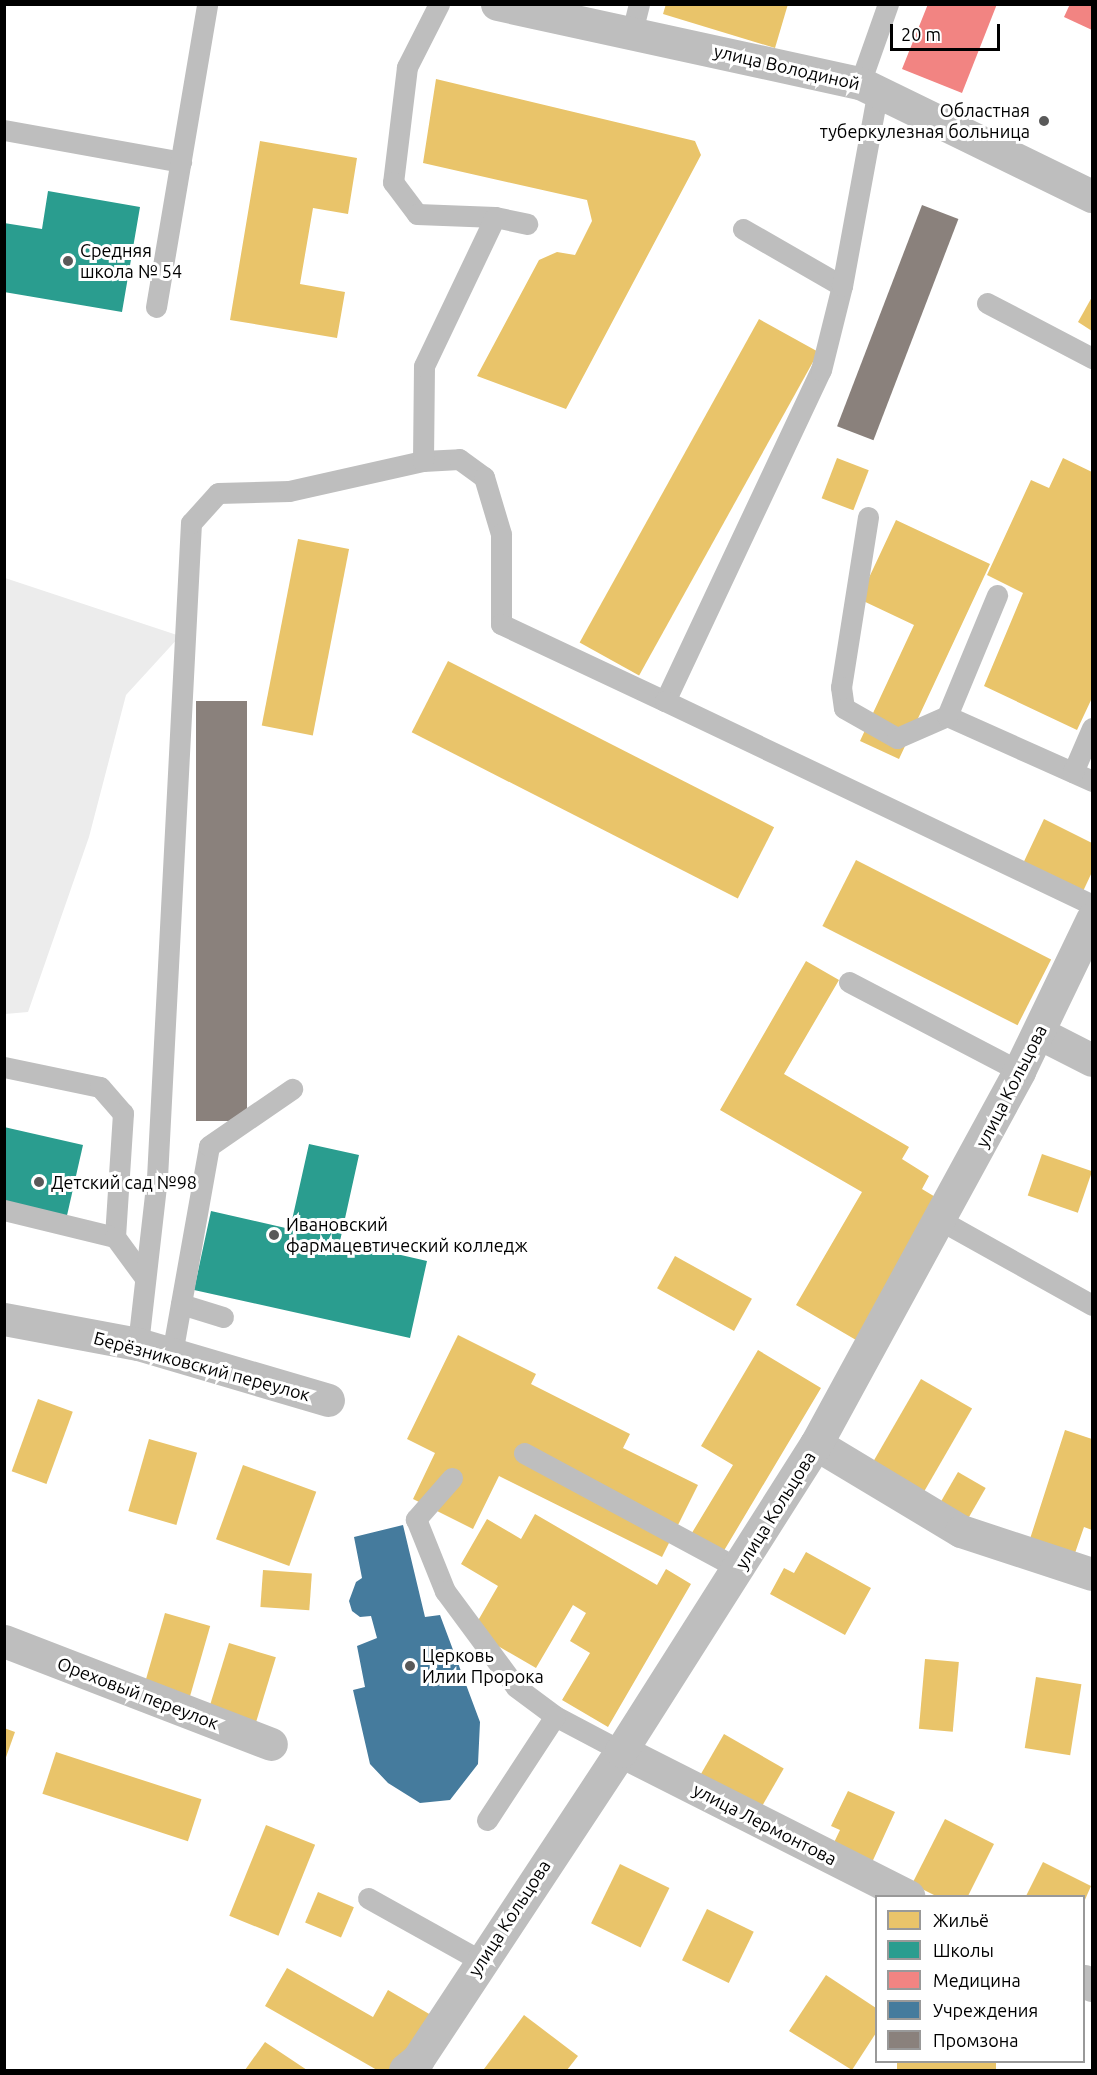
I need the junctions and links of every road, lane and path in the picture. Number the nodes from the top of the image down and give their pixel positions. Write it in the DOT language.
graph roads {
  1 [pos="207,4"];
  2 [pos="439,4"];
  3 [pos="497,4"];
  4 [pos="888,4"];
  5 [pos="636,18"];
  6 [pos="869,86"];
  7 [pos="4,130"];
  8 [pos="181,162"];
  9 [pos="1092,196"];
  10 [pos="495,217"];
  11 [pos="527,224"];
  12 [pos="742,229"];
  13 [pos="842,286"];
  14 [pos="987,303"];
  15 [pos="156,308"];
  16 [pos="1092,358"];
  17 [pos="423,460"];
  18 [pos="868,517"];
  19 [pos="997,595"];
  20 [pos="665,701"];
  21 [pos="947,716"];
  22 [pos="1092,728"];
  23 [pos="1073,772"];
  24 [pos="1092,780"];
  25 [pos="1092,905"];
  26 [pos="1092,919"];
  27 [pos="849,982"];
  28 [pos="1039,1033"];
  29 [pos="1092,1060"];
  30 [pos="4,1067"];
  31 [pos="1019,1071"];
  32 [pos="292,1089"];
  33 [pos="4,1210"];
  34 [pos="940,1220"];
  35 [pos="115,1237"];
  36 [pos="146,1278"];
  37 [pos="181,1304"];
  38 [pos="1092,1305"];
  39 [pos="223,1317"];
  40 [pos="4,1319"];
  41 [pos="138,1344"];
  42 [pos="172,1354"];
  43 [pos="328,1400"];
  44 [pos="816,1444"];
  45 [pos="524,1453"];
  46 [pos="452,1478"];
  47 [pos="738,1568"];
  48 [pos="1092,1574"];
  49 [pos="4,1641"];
  50 [pos="555,1716"];
  51 [pos="271,1744"];
  52 [pos="621,1751"];
  53 [pos="487,1820"];
  54 [pos="906,1895"];
  55 [pos="368,1898"];
  56 [pos="481,1961"];
  57 [pos="405,2070"];
  1 -- 8 [label="lane"];
  2 -- 10 [label="lane"];
  3 -- 5 [label="street, улица Володиной"];
  4 -- 6 [label="lane"];
  5 -- 6 [label="street, улица Володиной"];
  6 -- 9 [label="street, улица Володиной"];
  6 -- 13 [label="lane"];
  7 -- 8 [label="lane"];
  8 -- 15 [label="lane"];
  10 -- 11 [label="lane"];
  10 -- 17 [label="lane"];
  12 -- 13 [label="lane"];
  13 -- 20 [label="lane"];
  14 -- 16 [label="lane"];
  17 -- 20 [label="lane"];
  17 -- 36 [label="lane"];
  18 -- 21 [label="lane"];
  19 -- 21 [label="lane"];
  20 -- 25 [label="lane"];
  21 -- 23 [label="lane"];
  22 -- 23 [label="lane"];
  23 -- 24 [label="lane"];
  26 -- 28 [label="street, улица Кольцова"];
  27 -- 31 [label="lane"];
  28 -- 29 [label="street"];
  28 -- 31 [label="street, улица Кольцова"];
  30 -- 35 [label="lane"];
  31 -- 34 [label="street, улица Кольцова"];
  32 -- 37 [label="lane"];
  33 -- 35 [label="lane"];
  34 -- 38 [label="lane"];
  34 -- 44 [label="street, улица Кольцова"];
  35 -- 36 [label="lane"];
  36 -- 41 [label="lane"];
  37 -- 39 [label="lane"];
  37 -- 42 [label="lane"];
  40 -- 41 [label="street, Берёзниковский переулок"];
  41 -- 42 [label="street, Берёзниковский переулок"];
  42 -- 43 [label="street, Берёзниковский переулок"];
  44 -- 47 [label="street, улица Кольцова"];
  44 -- 48 [label="street"];
  45 -- 47 [label="lane"];
  46 -- 50 [label="lane"];
  47 -- 52 [label="street, улица Кольцова"];
  49 -- 51 [label="street, Ореховый переулок"];
  50 -- 52 [label="lane"];
  50 -- 53 [label="lane"];
  52 -- 54 [label="street, улица Лермонтова"];
  52 -- 56 [label="street, улица Кольцова"];
  55 -- 56 [label="lane"];
  56 -- 57 [label="street, улица Кольцова"];
}
